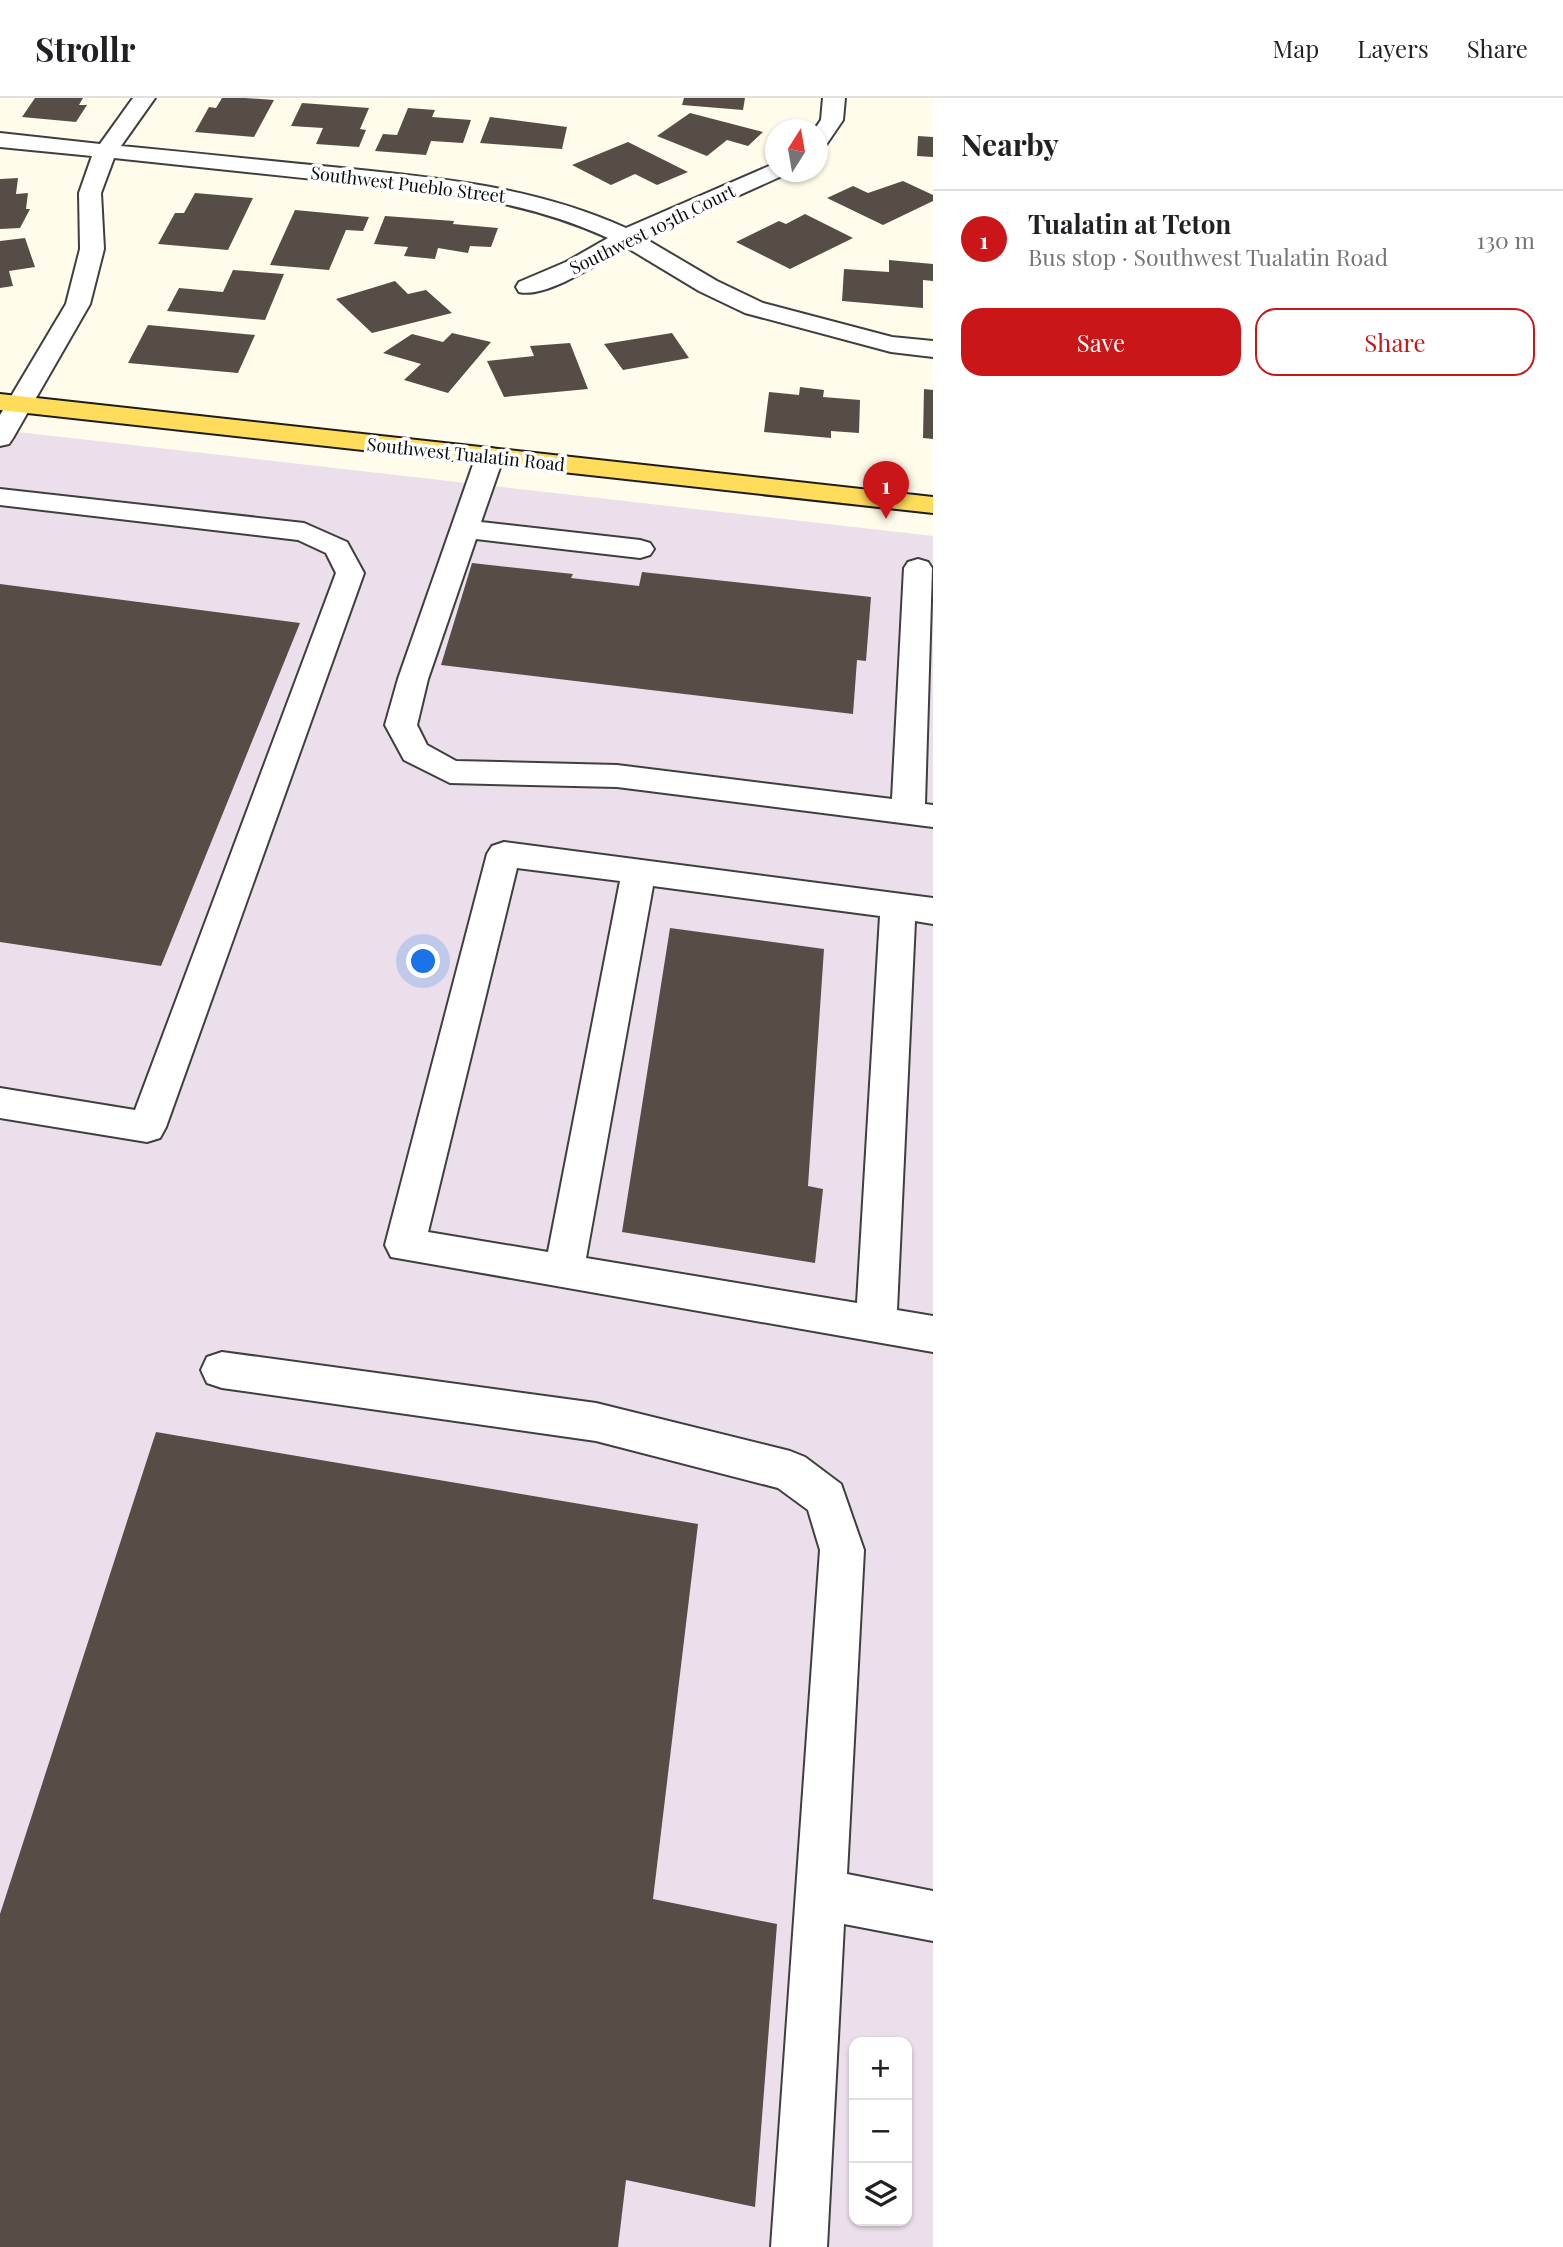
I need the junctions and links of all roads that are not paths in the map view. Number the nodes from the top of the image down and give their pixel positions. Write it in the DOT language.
graph roads {
  1 [pos="145,98"];
  2 [pos="834,98"];
  3 [pos="828,125"];
  4 [pos="0,140"];
  5 [pos="106,152"];
  6 [pos="765,174"];
  7 [pos="626,237"];
  8 [pos="528,287"];
  9 [pos="933,349"];
  10 [pos="10,403"];
  11 [pos="0,438"];
  12 [pos="490,456"];
  13 [pos="0,497"];
  14 [pos="933,505"];
  15 [pos="465,529"];
  16 [pos="640,549"];
  17 [pos="918,568"];
  18 [pos="921,815"];
  19 [pos="638,873"];
  20 [pos="915,909"];
  21 [pos="0,1103"];
  22 [pos="564,1272"];
  23 [pos="876,1324"];
  24 [pos="933,1334"];
  25 [pos="222,1370"];
  26 [pos="821,1894"];
  27 [pos="933,1916"];
  28 [pos="799,2247"];
  1 -- 5 [label="street"];
  2 -- 3 [label="street"];
  4 -- 5 [label="street, Southwest Pueblo Street"];
  5 -- 7 [label="street, Southwest Pueblo Street"];
  5 -- 10 [label="street"];
  6 -- 7 [label="street, Southwest 105th Court"];
  7 -- 8 [label="street, Southwest 105th Court"];
  7 -- 9 [label="street, Southwest Pueblo Street"];
  10 -- 11 [label="street"];
  10 -- 12 [label="main road, Southwest Tualatin Road"];
  12 -- 14 [label="main road, Southwest Tualatin Road"];
  12 -- 15 [label="street"];
  13 -- 21 [label="street"];
  15 -- 16 [label="street"];
  15 -- 18 [label="street"];
  17 -- 18 [label="street"];
  19 -- 20 [label="street"];
  19 -- 22 [label="street"];
  19 -- 22 [label="street"];
  20 -- 23 [label="street"];
  22 -- 23 [label="street"];
  23 -- 24 [label="street"];
  25 -- 26 [label="street"];
  26 -- 27 [label="street"];
  26 -- 28 [label="street"];
}
